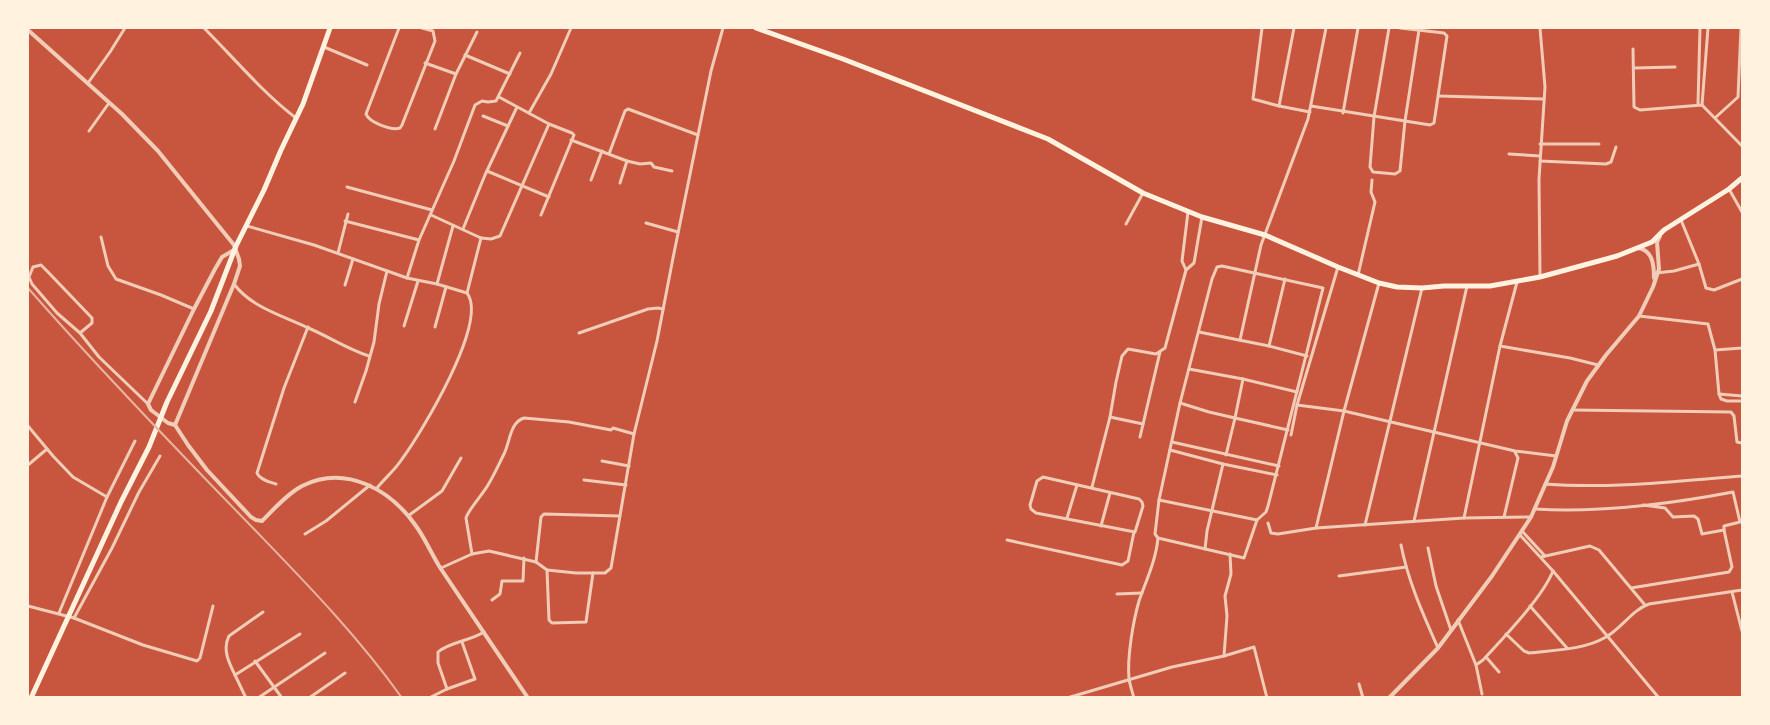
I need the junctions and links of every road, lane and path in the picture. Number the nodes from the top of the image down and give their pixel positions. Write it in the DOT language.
graph roads {
  1 [pos="125,28"];
  2 [pos="204,28"];
  3 [pos="330,28"];
  4 [pos="399,28"];
  5 [pos="422,28"];
  6 [pos="572,28"];
  7 [pos="723,28"];
  8 [pos="756,28"];
  9 [pos="1262,28"];
  10 [pos="1294,28"];
  11 [pos="1326,28"];
  12 [pos="1358,28"];
  13 [pos="1388,28"];
  14 [pos="1400,28"];
  15 [pos="1540,28"];
  16 [pos="1700,28"];
  17 [pos="1708,28"];
  18 [pos="1741,28"];
  19 [pos="28,30"];
  20 [pos="1419,30"];
  21 [pos="477,32"];
  22 [pos="323,47"];
  23 [pos="1633,49"];
  24 [pos="520,53"];
  25 [pos="465,55"];
  26 [pos="425,63"];
  27 [pos="368,65"];
  28 [pos="1675,67"];
  29 [pos="1634,68"];
  30 [pos="456,74"];
  31 [pos="510,74"];
  32 [pos="88,83"];
  33 [pos="1439,96"];
  34 [pos="1740,97"];
  35 [pos="499,98"];
  36 [pos="1544,99"];
  37 [pos="109,103"];
  38 [pos="1700,104"];
  39 [pos="1280,106"];
  40 [pos="1311,106"];
  41 [pos="517,108"];
  42 [pos="1310,112"];
  43 [pos="530,113"];
  44 [pos="1344,113"];
  45 [pos="483,116"];
  46 [pos="1374,117"];
  47 [pos="1716,117"];
  48 [pos="296,118"];
  49 [pos="1405,121"];
  50 [pos="548,124"];
  51 [pos="508,126"];
  52 [pos="435,129"];
  53 [pos="89,131"];
  54 [pos="698,135"];
  55 [pos="572,140"];
  56 [pos="1540,144"];
  57 [pos="1599,144"];
  58 [pos="1742,146"];
  59 [pos="1616,148"];
  60 [pos="602,151"];
  61 [pos="609,154"];
  62 [pos="1509,154"];
  63 [pos="1540,156"];
  64 [pos="627,161"];
  65 [pos="1540,161"];
  66 [pos="487,171"];
  67 [pos="672,171"];
  68 [pos="1742,178"];
  69 [pos="591,180"];
  70 [pos="1372,180"];
  71 [pos="620,183"];
  72 [pos="522,186"];
  73 [pos="347,187"];
  74 [pos="1729,189"];
  75 [pos="1143,193"];
  76 [pos="549,197"];
  77 [pos="432,210"];
  78 [pos="1188,212"];
  79 [pos="1742,212"];
  80 [pos="348,214"];
  81 [pos="431,215"];
  82 [pos="542,215"];
  83 [pos="1202,217"];
  84 [pos="1681,220"];
  85 [pos="345,221"];
  86 [pos="646,223"];
  87 [pos="1126,224"];
  88 [pos="247,226"];
  89 [pos="453,226"];
  90 [pos="463,230"];
  91 [pos="1664,230"];
  92 [pos="678,232"];
  93 [pos="1265,235"];
  94 [pos="101,237"];
  95 [pos="481,238"];
  96 [pos="418,240"];
  97 [pos="1634,248"];
  98 [pos="236,249"];
  99 [pos="338,253"];
  100 [pos="353,259"];
  101 [pos="1699,264"];
  102 [pos="1338,267"];
  103 [pos="1186,270"];
  104 [pos="387,271"];
  105 [pos="1656,273"];
  106 [pos="1254,274"];
  107 [pos="1358,275"];
  108 [pos="407,278"];
  109 [pos="1540,278"];
  110 [pos="1285,279"];
  111 [pos="1742,279"];
  112 [pos="418,281"];
  113 [pos="1517,282"];
  114 [pos="1379,283"];
  115 [pos="234,284"];
  116 [pos="437,284"];
  117 [pos="345,285"];
  118 [pos="1467,286"];
  119 [pos="446,287"];
  120 [pos="1422,288"];
  121 [pos="467,293"];
  122 [pos="194,309"];
  123 [pos="664,309"];
  124 [pos="1639,316"];
  125 [pos="404,326"];
  126 [pos="308,327"];
  127 [pos="435,327"];
  128 [pos="1199,332"];
  129 [pos="579,333"];
  130 [pos="80,334"];
  131 [pos="1240,340"];
  132 [pos="1269,346"];
  133 [pos="1500,346"];
  134 [pos="1742,348"];
  135 [pos="1715,350"];
  136 [pos="1160,352"];
  137 [pos="369,356"];
  138 [pos="1307,356"];
  139 [pos="1598,365"];
  140 [pos="1189,369"];
  141 [pos="1243,379"];
  142 [pos="1297,392"];
  143 [pos="1719,394"];
  144 [pos="1742,396"];
  145 [pos="355,402"];
  146 [pos="1742,402"];
  147 [pos="1180,403"];
  148 [pos="148,404"];
  149 [pos="1297,405"];
  150 [pos="1572,410"];
  151 [pos="1344,411"];
  152 [pos="1110,417"];
  153 [pos="1235,418"];
  154 [pos="1390,423"];
  155 [pos="1143,424"];
  156 [pos="175,425"];
  157 [pos="28,426"];
  158 [pos="1288,430"];
  159 [pos="1434,432"];
  160 [pos="634,434"];
  161 [pos="1290,435"];
  162 [pos="1140,437"];
  163 [pos="135,441"];
  164 [pos="1172,442"];
  165 [pos="1480,442"];
  166 [pos="1742,443"];
  167 [pos="47,450"];
  168 [pos="1170,450"];
  169 [pos="1515,451"];
  170 [pos="1226,455"];
  171 [pos="160,456"];
  172 [pos="1556,456"];
  173 [pos="461,458"];
  174 [pos="602,460"];
  175 [pos="1223,464"];
  176 [pos="28,465"];
  177 [pos="629,466"];
  178 [pos="1279,466"];
  179 [pos="1277,475"];
  180 [pos="1742,476"];
  181 [pos="584,480"];
  182 [pos="276,484"];
  183 [pos="626,484"];
  184 [pos="1545,484"];
  185 [pos="370,485"];
  186 [pos="1077,486"];
  187 [pos="1092,487"];
  188 [pos="377,488"];
  189 [pos="1110,493"];
  190 [pos="107,497"];
  191 [pos="1159,500"];
  192 [pos="1644,505"];
  193 [pos="1535,508"];
  194 [pos="1213,511"];
  195 [pos="408,516"];
  196 [pos="620,516"];
  197 [pos="1504,517"];
  198 [pos="1531,517"];
  199 [pos="1067,518"];
  200 [pos="1464,518"];
  201 [pos="1258,520"];
  202 [pos="1414,521"];
  203 [pos="1268,523"];
  204 [pos="1365,525"];
  205 [pos="1101,526"];
  206 [pos="1316,528"];
  207 [pos="1724,530"];
  208 [pos="1134,532"];
  209 [pos="1521,533"];
  210 [pos="305,534"];
  211 [pos="1158,538"];
  212 [pos="1007,540"];
  213 [pos="1401,545"];
  214 [pos="1428,548"];
  215 [pos="1205,549"];
  216 [pos="472,554"];
  217 [pos="1230,554"];
  218 [pos="1543,556"];
  219 [pos="524,558"];
  220 [pos="536,562"];
  221 [pos="1406,567"];
  222 [pos="441,568"];
  223 [pos="547,570"];
  224 [pos="1553,570"];
  225 [pos="593,574"];
  226 [pos="1339,576"];
  227 [pos="1631,588"];
  228 [pos="1742,590"];
  229 [pos="1732,592"];
  230 [pos="1142,593"];
  231 [pos="1117,594"];
  232 [pos="492,600"];
  233 [pos="1645,605"];
  234 [pos="28,606"];
  235 [pos="213,606"];
  236 [pos="1530,606"];
  237 [pos="263,612"];
  238 [pos="59,614"];
  239 [pos="71,617"];
  240 [pos="1458,620"];
  241 [pos="1451,630"];
  242 [pos="1742,631"];
  243 [pos="484,632"];
  244 [pos="300,634"];
  245 [pos="1506,634"];
  246 [pos="1608,636"];
  247 [pos="462,642"];
  248 [pos="1438,648"];
  249 [pos="1567,648"];
  250 [pos="325,653"];
  251 [pos="1224,656"];
  252 [pos="1486,657"];
  253 [pos="256,662"];
  254 [pos="1476,665"];
  255 [pos="1499,672"];
  256 [pos="345,673"];
  257 [pos="235,675"];
  258 [pos="1129,679"];
  259 [pos="1359,684"];
  260 [pos="274,688"];
  261 [pos="447,688"];
  262 [pos="1482,694"];
  263 [pos="32,698"];
  264 [pos="246,698"];
  265 [pos="258,698"];
  266 [pos="282,698"];
  267 [pos="309,698"];
  268 [pos="429,698"];
  269 [pos="528,698"];
  270 [pos="1067,698"];
  271 [pos="1134,698"];
  272 [pos="1267,698"];
  273 [pos="1363,698"];
  274 [pos="1389,698"];
  275 [pos="1658,698"];
  1 -- 32 [label="street"];
  2 -- 48 [label="street"];
  3 -- 22 [label="main road"];
  4 -- 26 [label="street"];
  5 -- 26 [label="street"];
  6 -- 43 [label="street"];
  7 -- 54 [label="street"];
  8 -- 75 [label="main road"];
  9 -- 39 [label="street"];
  10 -- 39 [label="street"];
  11 -- 40 [label="street"];
  12 -- 44 [label="street"];
  13 -- 46 [label="street"];
  14 -- 20 [label="street"];
  15 -- 36 [label="street"];
  16 -- 38 [label="street"];
  17 -- 38 [label="street"];
  18 -- 34 [label="street"];
  19 -- 32 [label="street"];
  20 -- 33 [label="street"];
  20 -- 49 [label="street"];
  21 -- 25 [label="street"];
  22 -- 27 [label="street"];
  22 -- 48 [label="main road"];
  23 -- 29 [label="street"];
  24 -- 31 [label="street"];
  25 -- 30 [label="street"];
  25 -- 31 [label="street"];
  26 -- 30 [label="street"];
  28 -- 29 [label="street"];
  29 -- 38 [label="street"];
  30 -- 52 [label="street"];
  31 -- 35 [label="street"];
  32 -- 37 [label="street"];
  33 -- 36 [label="street"];
  33 -- 49 [label="street"];
  34 -- 47 [label="street"];
  35 -- 41 [label="street"];
  35 -- 77 [label="street"];
  36 -- 56 [label="street"];
  37 -- 53 [label="street"];
  37 -- 98 [label="street"];
  38 -- 47 [label="street"];
  39 -- 42 [label="street"];
  40 -- 42 [label="street"];
  40 -- 44 [label="street"];
  41 -- 43 [label="street"];
  41 -- 51 [label="street"];
  42 -- 93 [label="street"];
  43 -- 50 [label="street"];
  44 -- 46 [label="street"];
  45 -- 51 [label="street"];
  46 -- 49 [label="street"];
  46 -- 49 [label="street"];
  47 -- 58 [label="street"];
  48 -- 88 [label="main road"];
  50 -- 55 [label="street"];
  50 -- 72 [label="street"];
  51 -- 66 [label="street"];
  54 -- 61 [label="street"];
  54 -- 92 [label="street"];
  55 -- 60 [label="street"];
  55 -- 76 [label="street"];
  56 -- 57 [label="street"];
  56 -- 63 [label="street"];
  59 -- 65 [label="street"];
  60 -- 61 [label="street"];
  60 -- 69 [label="street"];
  61 -- 64 [label="street"];
  62 -- 63 [label="street"];
  63 -- 65 [label="street"];
  64 -- 67 [label="street"];
  64 -- 71 [label="street"];
  65 -- 109 [label="street"];
  66 -- 72 [label="street"];
  66 -- 90 [label="street"];
  68 -- 74 [label="main road"];
  70 -- 107 [label="street"];
  72 -- 76 [label="street"];
  72 -- 95 [label="street"];
  73 -- 77 [label="street"];
  74 -- 79 [label="street"];
  74 -- 84 [label="main road"];
  75 -- 78 [label="main road"];
  75 -- 87 [label="street"];
  76 -- 82 [label="street"];
  77 -- 81 [label="street"];
  78 -- 83 [label="main road"];
  78 -- 103 [label="street"];
  80 -- 85 [label="street"];
  81 -- 89 [label="street"];
  81 -- 96 [label="street"];
  83 -- 93 [label="main road"];
  83 -- 103 [label="street"];
  84 -- 91 [label="main road"];
  84 -- 101 [label="street"];
  85 -- 96 [label="street"];
  85 -- 99 [label="street"];
  86 -- 92 [label="street"];
  88 -- 98 [label="main road"];
  88 -- 99 [label="street"];
  89 -- 90 [label="street"];
  89 -- 116 [label="street"];
  90 -- 95 [label="street"];
  91 -- 97 [label="main road"];
  91 -- 105 [label="street"];
  92 -- 123 [label="street"];
  93 -- 102 [label="main road"];
  93 -- 106 [label="street"];
  94 -- 122 [label="street"];
  95 -- 121 [label="street"];
  96 -- 108 [label="street"];
  97 -- 105 [label="street"];
  97 -- 109 [label="main road"];
  98 -- 115 [label="street"];
  98 -- 122 [label="street"];
  98 -- 239 [label="main road"];
  99 -- 100 [label="street"];
  100 -- 104 [label="street"];
  100 -- 117 [label="street"];
  101 -- 105 [label="street"];
  101 -- 111 [label="street"];
  102 -- 107 [label="main road"];
  102 -- 149 [label="street"];
  103 -- 136 [label="street"];
  104 -- 108 [label="street"];
  104 -- 137 [label="street"];
  105 -- 124 [label="street"];
  106 -- 110 [label="street"];
  106 -- 128 [label="street"];
  106 -- 131 [label="street"];
  107 -- 114 [label="main road"];
  108 -- 112 [label="street"];
  109 -- 113 [label="main road"];
  110 -- 132 [label="street"];
  110 -- 138 [label="street"];
  112 -- 116 [label="street"];
  112 -- 125 [label="street"];
  113 -- 118 [label="main road"];
  113 -- 133 [label="street"];
  114 -- 120 [label="main road"];
  114 -- 151 [label="street"];
  115 -- 126 [label="street"];
  115 -- 156 [label="street"];
  116 -- 119 [label="street"];
  118 -- 120 [label="main road"];
  118 -- 159 [label="street"];
  119 -- 121 [label="street"];
  119 -- 127 [label="street"];
  120 -- 154 [label="street"];
  121 -- 188 [label="street"];
  122 -- 148 [label="street"];
  123 -- 129 [label="street"];
  123 -- 160 [label="street"];
  124 -- 135 [label="street"];
  124 -- 139 [label="street"];
  126 -- 137 [label="street"];
  126 -- 182 [label="street"];
  128 -- 131 [label="street"];
  128 -- 140 [label="street"];
  130 -- 130 [label="street"];
  130 -- 148 [label="street"];
  131 -- 132 [label="street"];
  132 -- 138 [label="street"];
  133 -- 139 [label="street"];
  133 -- 165 [label="street"];
  134 -- 135 [label="street"];
  135 -- 143 [label="street"];
  136 -- 152 [label="street"];
  136 -- 155 [label="street"];
  137 -- 145 [label="street"];
  138 -- 142 [label="street"];
  139 -- 150 [label="street"];
  140 -- 141 [label="street"];
  140 -- 147 [label="street"];
  141 -- 142 [label="street"];
  141 -- 153 [label="street"];
  142 -- 158 [label="street"];
  143 -- 144 [label="street"];
  143 -- 146 [label="street"];
  147 -- 153 [label="street"];
  147 -- 164 [label="street"];
  148 -- 156 [label="street"];
  149 -- 151 [label="street"];
  149 -- 161 [label="street"];
  150 -- 166 [label="street"];
  150 -- 172 [label="street"];
  151 -- 154 [label="street"];
  151 -- 206 [label="street"];
  152 -- 155 [label="street"];
  152 -- 187 [label="street"];
  153 -- 158 [label="street"];
  153 -- 170 [label="street"];
  154 -- 159 [label="street"];
  154 -- 204 [label="street"];
  155 -- 162 [label="street"];
  156 -- 185 [label="street"];
  157 -- 167 [label="street"];
  158 -- 178 [label="street"];
  159 -- 165 [label="street"];
  159 -- 202 [label="street"];
  160 -- 177 [label="street"];
  160 -- 216 [label="street"];
  163 -- 190 [label="street"];
  164 -- 168 [label="street"];
  164 -- 170 [label="street"];
  165 -- 169 [label="street"];
  165 -- 200 [label="street"];
  167 -- 176 [label="street"];
  167 -- 190 [label="street"];
  168 -- 175 [label="street"];
  168 -- 191 [label="street"];
  169 -- 172 [label="street"];
  169 -- 197 [label="street"];
  170 -- 178 [label="street"];
  171 -- 239 [label="street"];
  172 -- 184 [label="street"];
  173 -- 195 [label="street"];
  174 -- 177 [label="street"];
  175 -- 179 [label="street"];
  175 -- 194 [label="street"];
  177 -- 183 [label="street"];
  178 -- 179 [label="street"];
  179 -- 201 [label="street"];
  180 -- 184 [label="street"];
  181 -- 183 [label="street"];
  183 -- 196 [label="street"];
  184 -- 193 [label="street"];
  185 -- 188 [label="street"];
  185 -- 210 [label="street"];
  186 -- 187 [label="street"];
  186 -- 199 [label="street"];
  186 -- 199 [label="street"];
  187 -- 189 [label="street"];
  188 -- 195 [label="street"];
  189 -- 205 [label="street"];
  189 -- 208 [label="street"];
  190 -- 238 [label="street"];
  191 -- 194 [label="street"];
  191 -- 211 [label="street"];
  192 -- 193 [label="street"];
  192 -- 207 [label="street"];
  192 -- 207 [label="street"];
  193 -- 198 [label="street"];
  194 -- 201 [label="street"];
  194 -- 215 [label="street"];
  195 -- 222 [label="street"];
  196 -- 220 [label="street"];
  196 -- 225 [label="street"];
  197 -- 198 [label="street"];
  197 -- 200 [label="street"];
  198 -- 209 [label="street"];
  199 -- 205 [label="street"];
  200 -- 202 [label="street"];
  201 -- 217 [label="street"];
  202 -- 204 [label="street"];
  203 -- 206 [label="street"];
  204 -- 206 [label="street"];
  205 -- 208 [label="street"];
  207 -- 227 [label="street"];
  208 -- 212 [label="street"];
  209 -- 218 [label="street"];
  209 -- 240 [label="street"];
  211 -- 215 [label="street"];
  211 -- 230 [label="street"];
  213 -- 221 [label="street"];
  214 -- 241 [label="street"];
  215 -- 217 [label="street"];
  216 -- 219 [label="street"];
  216 -- 222 [label="street"];
  217 -- 251 [label="street"];
  218 -- 224 [label="street"];
  218 -- 227 [label="street"];
  219 -- 220 [label="street"];
  219 -- 232 [label="street"];
  220 -- 223 [label="street"];
  221 -- 226 [label="street"];
  221 -- 248 [label="street"];
  222 -- 243 [label="street"];
  223 -- 225 [label="street"];
  223 -- 225 [label="street"];
  224 -- 236 [label="street"];
  224 -- 246 [label="street"];
  227 -- 233 [label="street"];
  228 -- 229 [label="street"];
  229 -- 233 [label="street"];
  229 -- 242 [label="street"];
  230 -- 231 [label="street"];
  230 -- 258 [label="street"];
  233 -- 246 [label="street"];
  234 -- 238 [label="street"];
  235 -- 239 [label="street"];
  236 -- 245 [label="street"];
  236 -- 249 [label="street"];
  237 -- 257 [label="street"];
  238 -- 239 [label="street"];
  239 -- 263 [label="main road"];
  240 -- 241 [label="street"];
  240 -- 254 [label="street"];
  241 -- 248 [label="street"];
  243 -- 247 [label="street"];
  243 -- 269 [label="street"];
  244 -- 253 [label="street"];
  245 -- 249 [label="street"];
  245 -- 252 [label="street"];
  246 -- 249 [label="street"];
  246 -- 275 [label="street"];
  247 -- 261 [label="street"];
  247 -- 261 [label="street"];
  248 -- 274 [label="street"];
  250 -- 260 [label="street"];
  251 -- 258 [label="street"];
  251 -- 272 [label="street"];
  252 -- 254 [label="street"];
  252 -- 255 [label="street"];
  253 -- 257 [label="street"];
  253 -- 260 [label="street"];
  254 -- 262 [label="street"];
  256 -- 267 [label="street"];
  257 -- 264 [label="street"];
  258 -- 270 [label="street"];
  258 -- 271 [label="street"];
  259 -- 273 [label="street"];
  260 -- 265 [label="street"];
  260 -- 266 [label="street"];
  261 -- 268 [label="street"];
}
